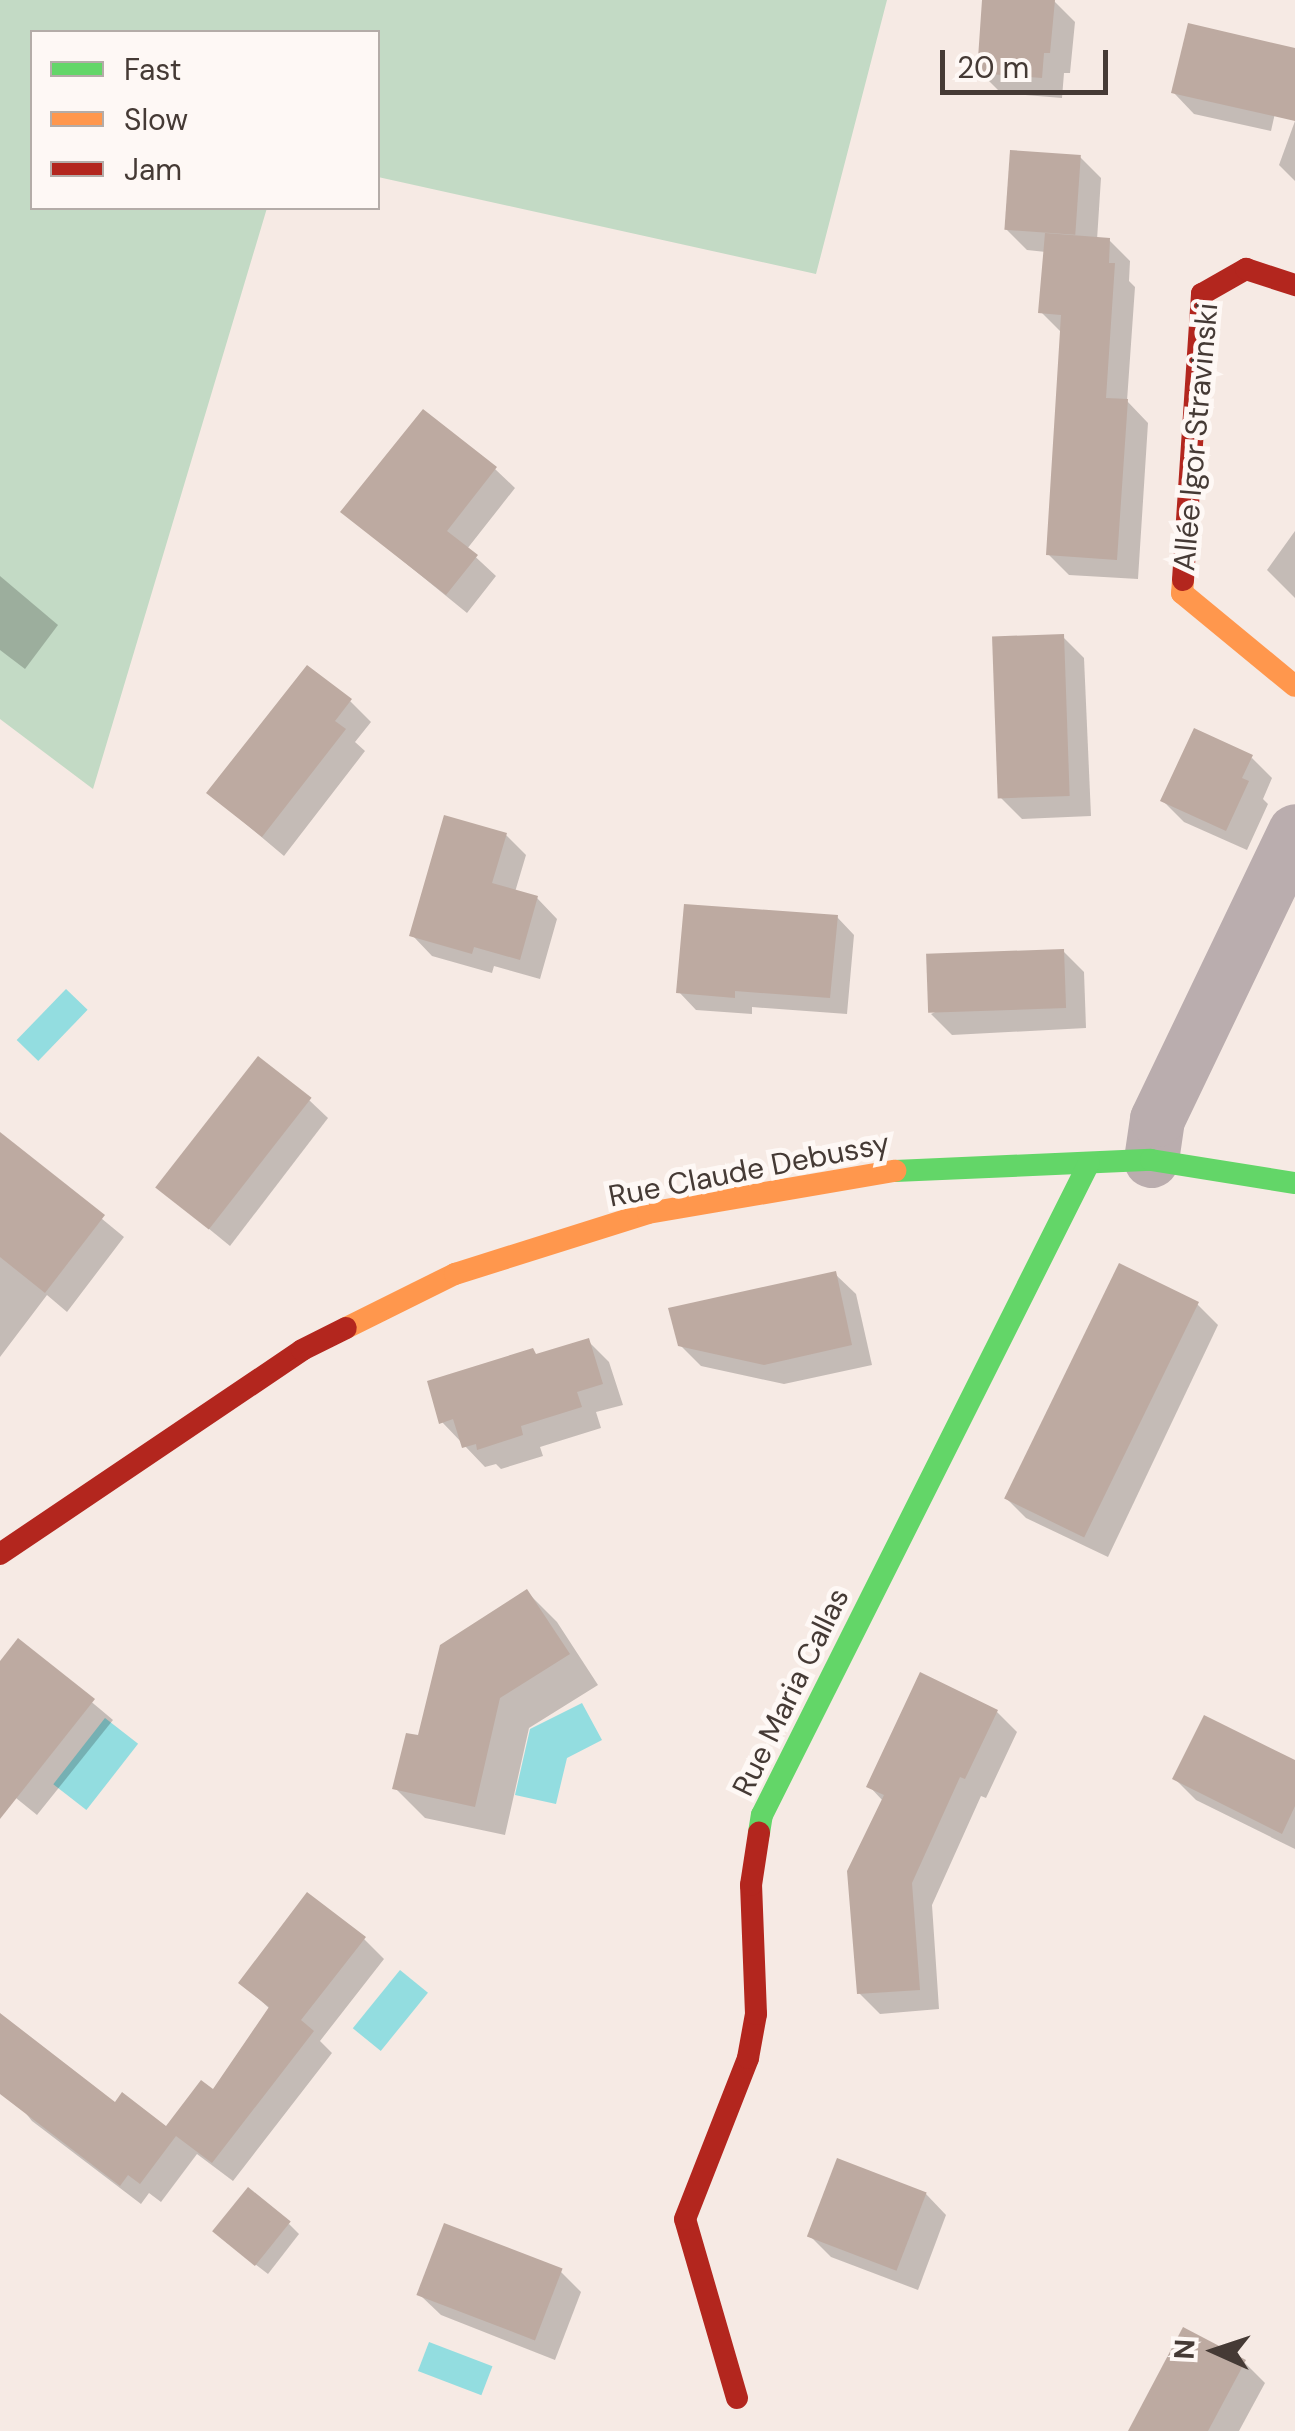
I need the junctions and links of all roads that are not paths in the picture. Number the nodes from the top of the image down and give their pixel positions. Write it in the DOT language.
graph roads {
  1 [pos="1295,286"];
  2 [pos="1295,686"];
  3 [pos="1295,832"];
  4 [pos="1151,1160"];
  5 [pos="1090,1162"];
  6 [pos="1295,1184"];
  7 [pos="0,1554"];
  8 [pos="736,2398"];
  1 -- 2 [label="street, Allée Igor Stravinski"];
  3 -- 4 [label="street"];
  4 -- 5 [label="street, Rue Claude Debussy"];
  4 -- 6 [label="street, Rue Claude Debussy"];
  5 -- 7 [label="street, Rue Claude Debussy"];
  5 -- 8 [label="street, Rue Maria Callas"];
}
